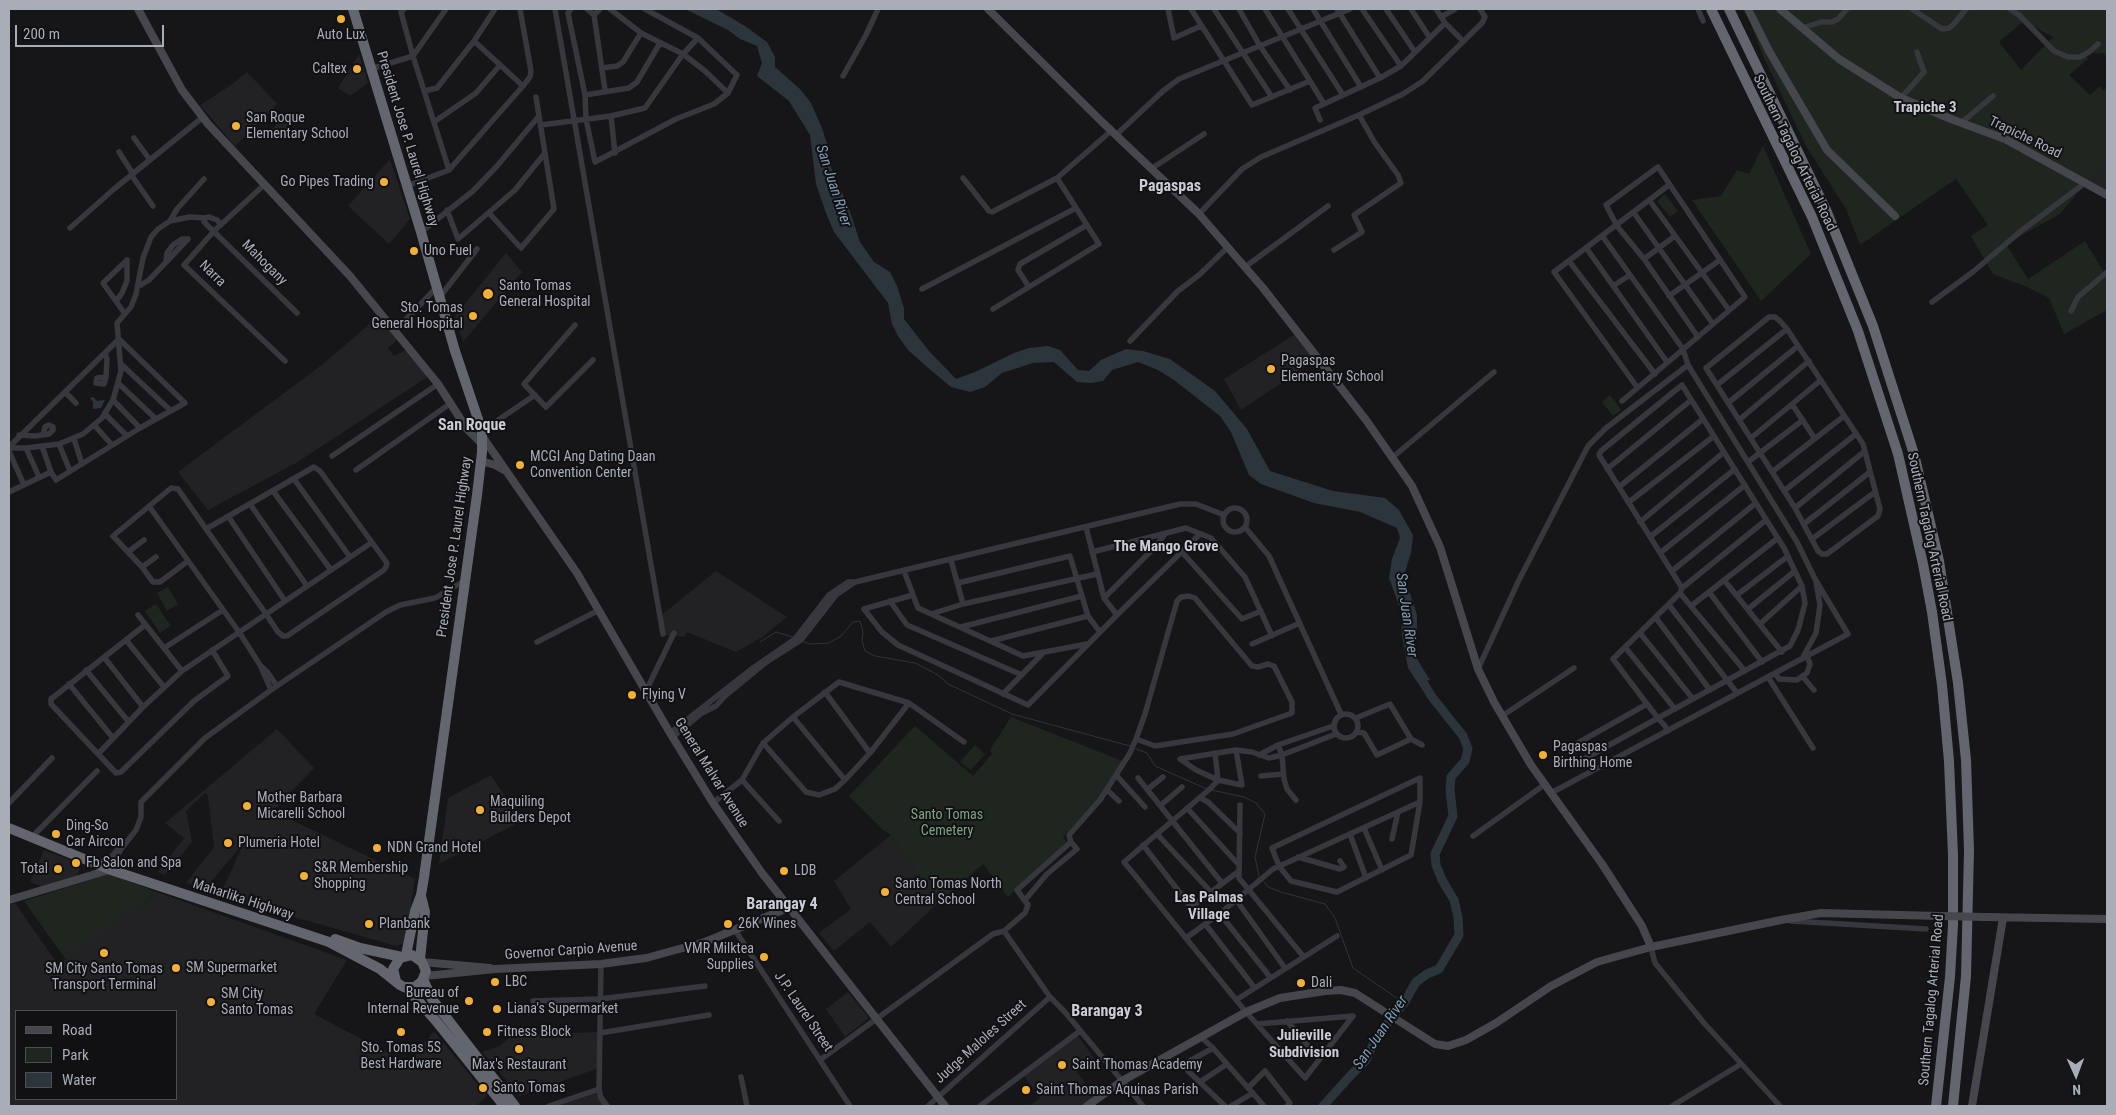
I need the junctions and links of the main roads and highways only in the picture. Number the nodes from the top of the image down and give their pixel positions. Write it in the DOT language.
graph roads {
  1 [pos="138,9"];
  2 [pos="353,9"];
  3 [pos="988,9"];
  4 [pos="1711,9"];
  5 [pos="1729,9"];
  6 [pos="1748,9"];
  7 [pos="1780,9"];
  8 [pos="2107,196"];
  9 [pos="1895,216"];
  10 [pos="482,437"];
  11 [pos="481,461"];
  12 [pos="508,473"];
  13 [pos="9,828"];
  14 [pos="111,866"];
  15 [pos="421,895"];
  16 [pos="9,900"];
  17 [pos="790,907"];
  18 [pos="2003,918"];
  19 [pos="2107,919"];
  20 [pos="1651,948"];
  21 [pos="404,956"];
  22 [pos="421,960"];
  23 [pos="495,969"];
  24 [pos="424,978"];
  25 [pos="396,981"];
  26 [pos="406,988"];
  27 [pos="504,1106"];
  28 [pos="515,1106"];
  29 [pos="945,1106"];
  30 [pos="1087,1106"];
  31 [pos="1936,1106"];
  32 [pos="1953,1106"];
  33 [pos="1972,1106"];
  1 -- 10 [label="main road, General Malvar Avenue"];
  2 -- 10 [label="highway, President Jose P. Laurel Highway"];
  3 -- 20 [label="main road"];
  4 -- 31 [label="highway, Southern Tagalog Arterial Road"];
  5 -- 32 [label="highway, Southern Tagalog Arterial Road"];
  6 -- 9 [label="main road"];
  7 -- 8 [label="main road, Trapiche Road"];
  10 -- 11 [label="highway, President Jose P. Laurel Highway"];
  10 -- 12 [label="main road, General Malvar Avenue"];
  11 -- 12 [label="main road"];
  11 -- 15 [label="highway, President Jose P. Laurel Highway"];
  12 -- 17 [label="main road, General Malvar Avenue"];
  13 -- 14 [label="highway, Maharlika Highway"];
  14 -- 16 [label="main road"];
  14 -- 21 [label="highway, Maharlika Highway"];
  14 -- 25 [label="highway, Maharlika Highway"];
  15 -- 21 [label="highway, President Jose P. Laurel Highway"];
  15 -- 22 [label="highway, President Jose P. Laurel Highway"];
  17 -- 23 [label="main road, Governor Carpio Avenue"];
  17 -- 29 [label="main road, General Malvar Avenue"];
  18 -- 19 [label="main road"];
  18 -- 20 [label="main road, bridge"];
  18 -- 33 [label="main road"];
  20 -- 30 [label="main road"];
  21 -- 22 [label="highway"];
  21 -- 25 [label="highway"];
  22 -- 23 [label="main road, Governor Carpio Avenue"];
  22 -- 24 [label="highway"];
  23 -- 24 [label="main road, Governor Carpio Avenue"];
  24 -- 26 [label="highway"];
  24 -- 28 [label="highway"];
  25 -- 26 [label="highway"];
  26 -- 27 [label="highway"];
}
